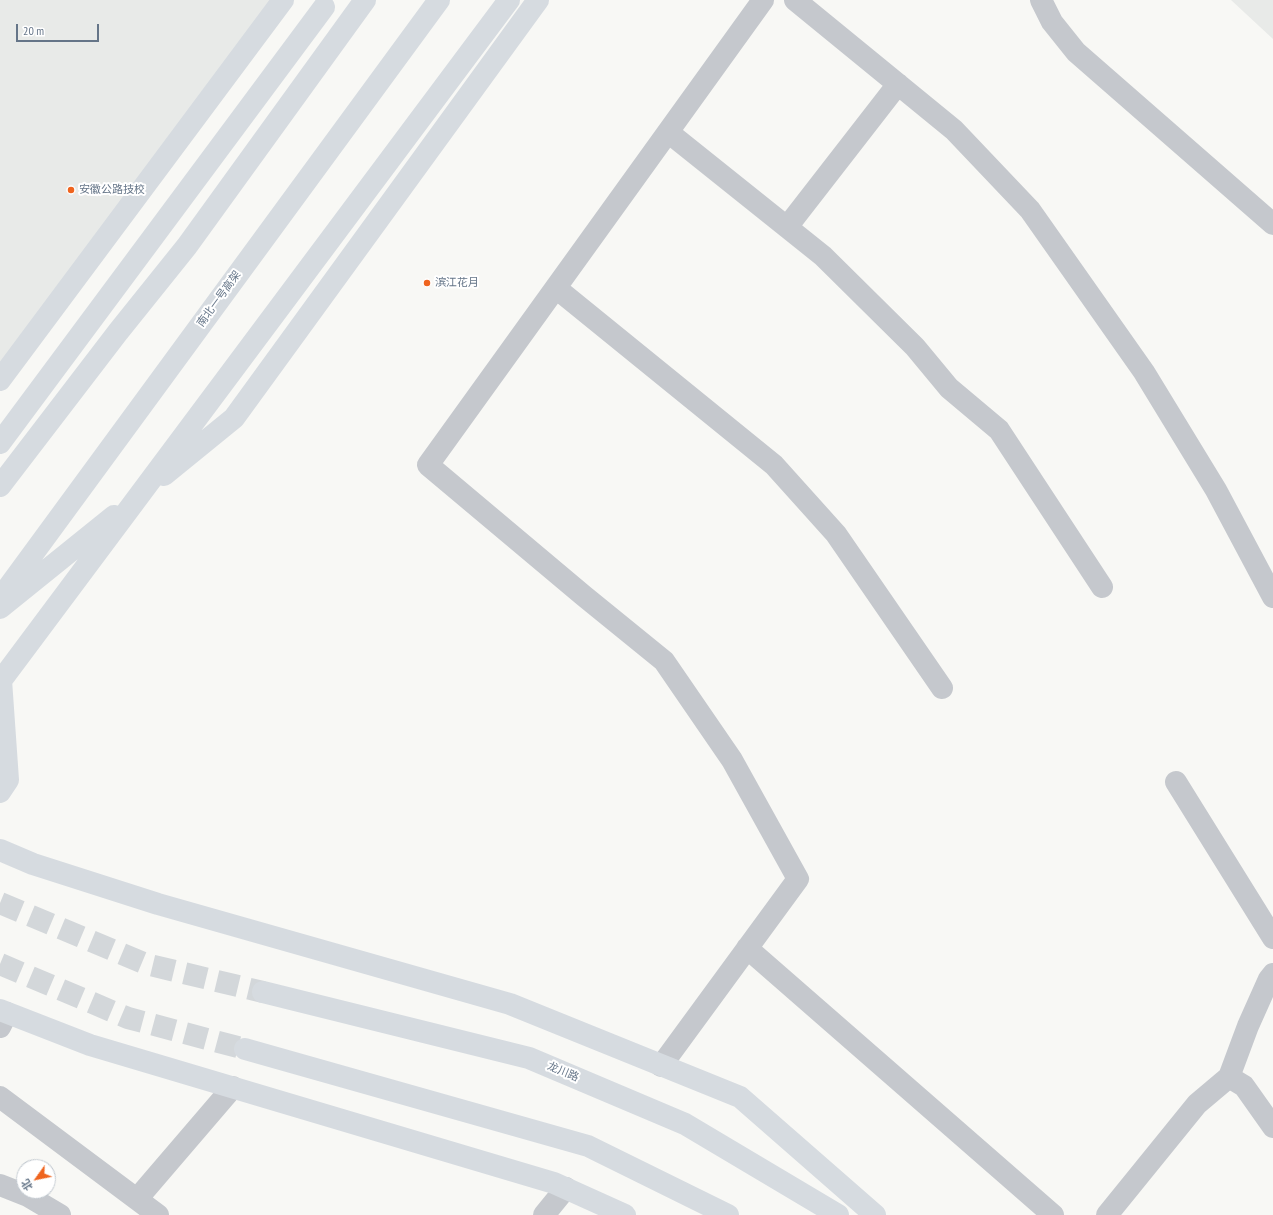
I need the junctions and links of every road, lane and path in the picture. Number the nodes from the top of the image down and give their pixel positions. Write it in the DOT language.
graph roads {
  1 [pos="283,0"];
  2 [pos="365,0"];
  3 [pos="438,0"];
  4 [pos="509,0"];
  5 [pos="538,0"];
  6 [pos="763,0"];
  7 [pos="795,0"];
  8 [pos="1041,0"];
  9 [pos="326,4"];
  10 [pos="898,84"];
  11 [pos="668,132"];
  12 [pos="1273,224"];
  13 [pos="787,227"];
  14 [pos="187,246"];
  15 [pos="556,288"];
  16 [pos="118,332"];
  17 [pos="0,380"];
  18 [pos="0,443"];
  19 [pos="0,450"];
  20 [pos="0,486"];
  21 [pos="1102,587"];
  22 [pos="1273,597"];
  23 [pos="0,599"];
  24 [pos="0,608"];
  25 [pos="1,681"];
  26 [pos="942,688"];
  27 [pos="1176,782"];
  28 [pos="0,792"];
  29 [pos="0,850"];
  30 [pos="1273,938"];
  31 [pos="747,948"];
  32 [pos="1273,974"];
  33 [pos="263,992"];
  34 [pos="2,1016"];
  35 [pos="245,1049"];
  36 [pos="661,1066"];
  37 [pos="1229,1077"];
  38 [pos="233,1087"];
  39 [pos="0,1097"];
  40 [pos="1273,1127"];
  41 [pos="0,1185"];
  42 [pos="566,1188"];
  43 [pos="137,1199"];
  44 [pos="60,1215"];
  45 [pos="158,1215"];
  46 [pos="544,1215"];
  47 [pos="625,1215"];
  48 [pos="728,1215"];
  49 [pos="838,1215"];
  50 [pos="875,1215"];
  51 [pos="1053,1215"];
  52 [pos="1107,1215"];
  1 -- 17 [label="main road"];
  2 -- 14 [label="main road"];
  3 -- 23 [label="main road, 南北一号高架"];
  4 -- 25 [label="main road"];
  5 -- 24 [label="main road"];
  6 -- 11 [label="street"];
  7 -- 10 [label="street"];
  8 -- 12 [label="street"];
  9 -- 14 [label="main road"];
  9 -- 18 [label="main road"];
  10 -- 13 [label="street"];
  10 -- 22 [label="street"];
  11 -- 13 [label="street"];
  11 -- 15 [label="street"];
  13 -- 21 [label="street"];
  14 -- 16 [label="main road"];
  15 -- 26 [label="street"];
  15 -- 31 [label="street"];
  16 -- 19 [label="main road"];
  16 -- 20 [label="main road"];
  25 -- 28 [label="main road"];
  27 -- 30 [label="street"];
  29 -- 36 [label="main road"];
  31 -- 36 [label="street"];
  31 -- 51 [label="street"];
  32 -- 37 [label="street"];
  33 -- 49 [label="main road, 龙川路"];
  34 -- 38 [label="main road"];
  35 -- 48 [label="main road"];
  36 -- 50 [label="main road"];
  37 -- 40 [label="street"];
  37 -- 52 [label="street"];
  38 -- 42 [label="main road"];
  38 -- 43 [label="street"];
  39 -- 43 [label="street"];
  41 -- 44 [label="street"];
  42 -- 46 [label="street"];
  42 -- 47 [label="main road"];
  43 -- 45 [label="street"];
}
